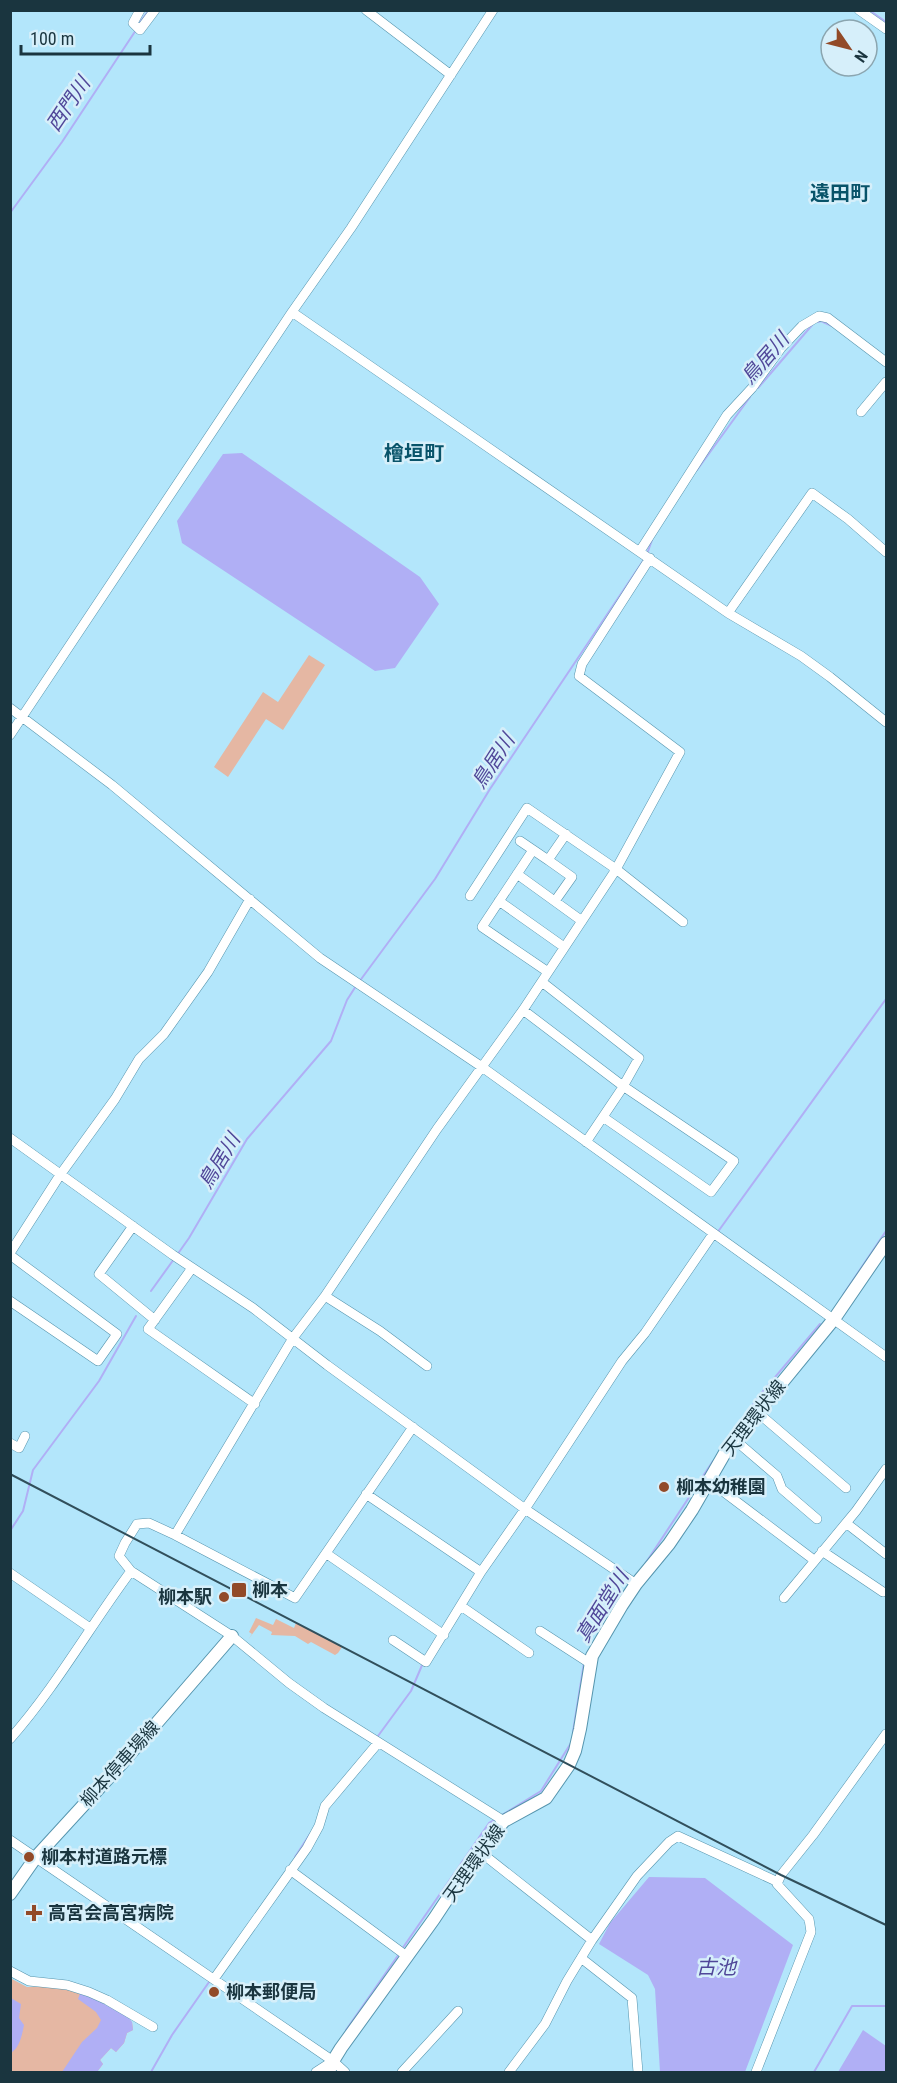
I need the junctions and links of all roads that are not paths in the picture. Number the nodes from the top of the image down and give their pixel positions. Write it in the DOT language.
graph roads {
  1 [pos="140,10"];
  2 [pos="155,10"];
  3 [pos="366,10"];
  4 [pos="493,10"];
  5 [pos="859,10"];
  6 [pos="886,29"];
  7 [pos="451,75"];
  8 [pos="292,312"];
  9 [pos="886,362"];
  10 [pos="886,382"];
  11 [pos="861,412"];
  12 [pos="640,551"];
  13 [pos="886,552"];
  14 [pos="650,558"];
  15 [pos="728,613"];
  16 [pos="10,708"];
  17 [pos="23,717"];
  18 [pos="886,722"];
  19 [pos="10,735"];
  20 [pos="566,834"];
  21 [pos="520,841"];
  22 [pos="533,850"];
  23 [pos="548,860"];
  24 [pos="616,869"];
  25 [pos="517,874"];
  26 [pos="470,896"];
  27 [pos="250,899"];
  28 [pos="499,901"];
  29 [pos="555,901"];
  30 [pos="582,921"];
  31 [pos="683,922"];
  32 [pos="564,947"];
  33 [pos="548,972"];
  34 [pos="542,982"];
  35 [pos="523,1010"];
  36 [pos="482,1066"];
  37 [pos="623,1086"];
  38 [pos="603,1117"];
  39 [pos="10,1138"];
  40 [pos="586,1142"];
  41 [pos="60,1175"];
  42 [pos="133,1226"];
  43 [pos="713,1234"];
  44 [pos="886,1243"];
  45 [pos="10,1254"];
  46 [pos="192,1268"];
  47 [pos="325,1296"];
  48 [pos="10,1301"];
  49 [pos="834,1319"];
  50 [pos="155,1320"];
  51 [pos="293,1338"];
  52 [pos="886,1357"];
  53 [pos="427,1366"];
  54 [pos="255,1404"];
  55 [pos="757,1412"];
  56 [pos="413,1428"];
  57 [pos="26,1436"];
  58 [pos="735,1440"];
  59 [pos="10,1443"];
  60 [pos="886,1469"];
  61 [pos="708,1480"];
  62 [pos="846,1488"];
  63 [pos="366,1494"];
  64 [pos="525,1509"];
  65 [pos="818,1519"];
  66 [pos="846,1523"];
  67 [pos="175,1535"];
  68 [pos="822,1551"];
  69 [pos="327,1554"];
  70 [pos="886,1554"];
  71 [pos="814,1560"];
  72 [pos="131,1570"];
  73 [pos="480,1572"];
  74 [pos="10,1573"];
  75 [pos="636,1584"];
  76 [pos="883,1592"];
  77 [pos="784,1598"];
  78 [pos="461,1606"];
  79 [pos="90,1628"];
  80 [pos="540,1631"];
  81 [pos="444,1635"];
  82 [pos="232,1636"];
  83 [pos="393,1640"];
  84 [pos="529,1653"];
  85 [pos="591,1665"];
  86 [pos="886,1734"];
  87 [pos="10,1739"];
  88 [pos="378,1743"];
  89 [pos="504,1821"];
  90 [pos="10,1840"];
  91 [pos="479,1851"];
  92 [pos="36,1857"];
  93 [pos="290,1870"];
  94 [pos="778,1882"];
  95 [pos="10,1894"];
  96 [pos="592,1940"];
  97 [pos="408,1957"];
  98 [pos="581,1958"];
  99 [pos="10,1971"];
  100 [pos="214,1979"];
  101 [pos="458,2012"];
  102 [pos="153,2027"];
  103 [pos="331,2067"];
  104 [pos="316,2073"];
  105 [pos="345,2073"];
  106 [pos="402,2073"];
  107 [pos="509,2073"];
  108 [pos="638,2073"];
  109 [pos="756,2073"];
  1 -- 2 [label="street"];
  3 -- 7 [label="street"];
  4 -- 7 [label="street"];
  5 -- 6 [label="street"];
  7 -- 8 [label="street"];
  8 -- 12 [label="street"];
  8 -- 17 [label="street"];
  9 -- 12 [label="street"];
  10 -- 11 [label="street"];
  12 -- 14 [label="street"];
  13 -- 15 [label="street"];
  14 -- 15 [label="street"];
  14 -- 24 [label="street"];
  15 -- 18 [label="street"];
  16 -- 17 [label="street"];
  17 -- 19 [label="street"];
  17 -- 27 [label="street"];
  20 -- 23 [label="street"];
  20 -- 24 [label="street"];
  20 -- 26 [label="street"];
  21 -- 22 [label="street"];
  22 -- 23 [label="street"];
  22 -- 25 [label="street"];
  23 -- 29 [label="street"];
  24 -- 30 [label="street"];
  24 -- 31 [label="street"];
  25 -- 28 [label="street"];
  25 -- 29 [label="street"];
  27 -- 36 [label="street"];
  27 -- 41 [label="street"];
  28 -- 32 [label="street"];
  28 -- 33 [label="street"];
  29 -- 30 [label="street"];
  30 -- 32 [label="street"];
  32 -- 33 [label="street"];
  33 -- 34 [label="street"];
  34 -- 35 [label="street"];
  34 -- 37 [label="street"];
  35 -- 36 [label="street"];
  35 -- 37 [label="street"];
  36 -- 40 [label="street"];
  36 -- 47 [label="street"];
  37 -- 38 [label="street"];
  37 -- 38 [label="street"];
  38 -- 40 [label="street"];
  39 -- 41 [label="street"];
  40 -- 43 [label="street"];
  41 -- 42 [label="street"];
  41 -- 45 [label="street"];
  42 -- 46 [label="street"];
  42 -- 50 [label="street"];
  43 -- 49 [label="street"];
  43 -- 64 [label="street"];
  44 -- 49 [label="main road, 天理環状線"];
  45 -- 48 [label="street"];
  46 -- 50 [label="street"];
  46 -- 51 [label="street"];
  47 -- 51 [label="street"];
  47 -- 53 [label="street"];
  49 -- 52 [label="street"];
  49 -- 55 [label="main road, 天理環状線"];
  50 -- 54 [label="street"];
  51 -- 54 [label="street"];
  51 -- 56 [label="street"];
  54 -- 67 [label="street"];
  55 -- 58 [label="main road, 天理環状線"];
  55 -- 62 [label="street"];
  56 -- 63 [label="street"];
  56 -- 64 [label="street"];
  57 -- 59 [label="street"];
  58 -- 61 [label="main road, 天理環状線"];
  58 -- 65 [label="street"];
  60 -- 66 [label="street"];
  61 -- 71 [label="street"];
  61 -- 75 [label="main road, 天理環状線"];
  63 -- 69 [label="street"];
  63 -- 73 [label="street"];
  64 -- 73 [label="street"];
  64 -- 75 [label="street"];
  66 -- 68 [label="street"];
  66 -- 70 [label="street"];
  67 -- 69 [label="street"];
  67 -- 72 [label="street"];
  68 -- 71 [label="street"];
  68 -- 76 [label="street"];
  69 -- 81 [label="street"];
  71 -- 77 [label="street"];
  72 -- 79 [label="street"];
  72 -- 82 [label="street"];
  73 -- 78 [label="street"];
  74 -- 79 [label="street"];
  75 -- 85 [label="main road, 天理環状線"];
  78 -- 81 [label="street"];
  78 -- 84 [label="street"];
  79 -- 87 [label="street"];
  80 -- 85 [label="street"];
  81 -- 83 [label="street"];
  82 -- 88 [label="street"];
  82 -- 92 [label="main road, 柳本停車場線"];
  85 -- 89 [label="main road, 天理環状線"];
  86 -- 94 [label="street"];
  88 -- 89 [label="street"];
  88 -- 93 [label="street"];
  89 -- 91 [label="main road, 天理環状線"];
  90 -- 92 [label="street"];
  91 -- 96 [label="street"];
  91 -- 97 [label="main road, 天理環状線"];
  92 -- 95 [label="main road, 柳本停車場線"];
  92 -- 100 [label="street"];
  93 -- 97 [label="street"];
  93 -- 100 [label="street"];
  94 -- 96 [label="street"];
  94 -- 109 [label="street"];
  96 -- 98 [label="street"];
  97 -- 103 [label="main road, 天理環状線"];
  98 -- 107 [label="street"];
  98 -- 108 [label="street"];
  99 -- 102 [label="street"];
  100 -- 103 [label="street"];
  101 -- 106 [label="street"];
  103 -- 104 [label="street"];
  103 -- 105 [label="street"];
}
